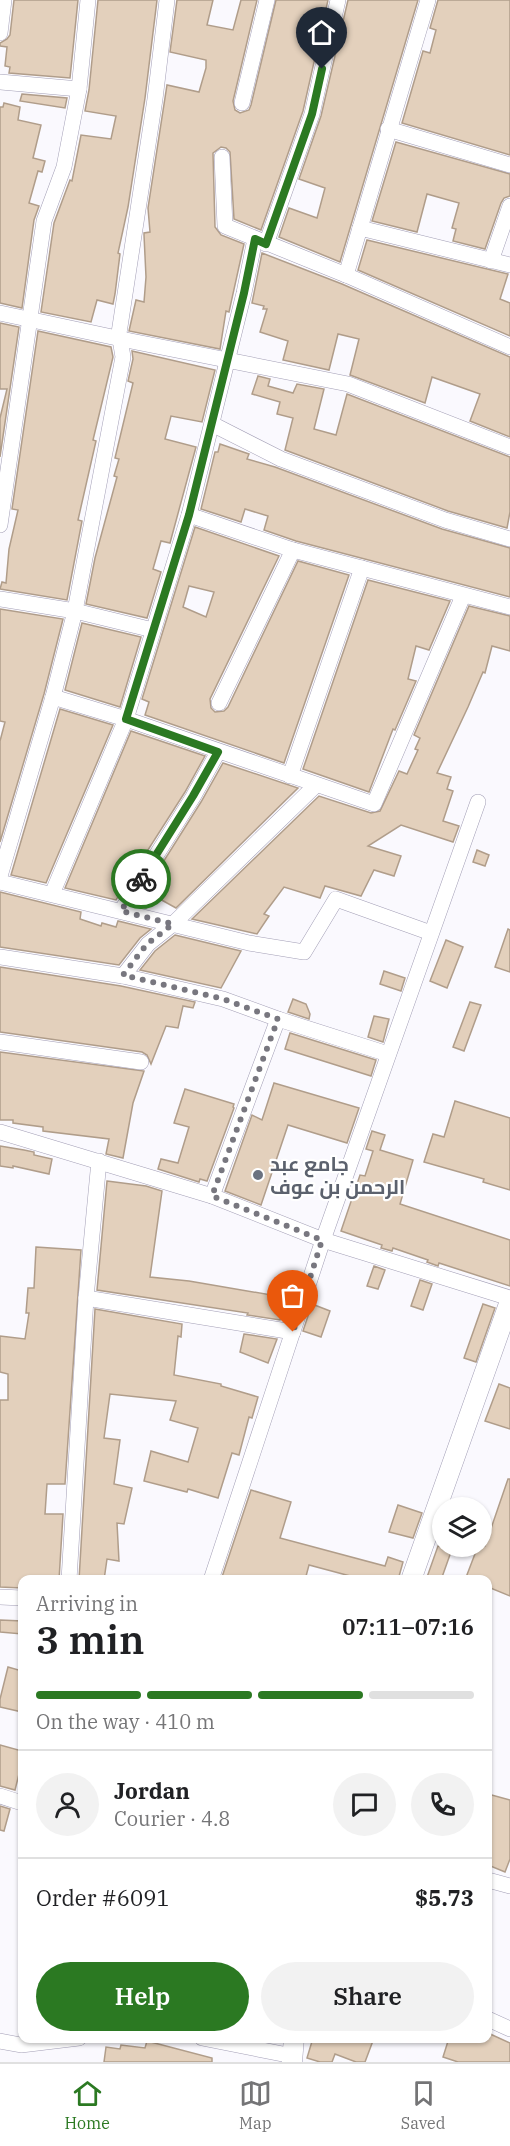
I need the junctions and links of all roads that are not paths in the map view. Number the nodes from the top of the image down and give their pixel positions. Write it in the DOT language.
graph roads {
  1 [pos="4,0"];
  2 [pos="88,0"];
  3 [pos="167,0"];
  4 [pos="267,0"];
  5 [pos="338,0"];
  6 [pos="428,0"];
  7 [pos="0,33"];
  8 [pos="0,82"];
  9 [pos="79,89"];
  10 [pos="242,103"];
  11 [pos="388,129"];
  12 [pos="222,157"];
  13 [pos="510,165"];
  14 [pos="510,206"];
  15 [pos="360,228"];
  16 [pos="260,242"];
  17 [pos="491,261"];
  18 [pos="510,265"];
  19 [pos="346,275"];
  20 [pos="0,313"];
  21 [pos="30,319"];
  22 [pos="120,339"];
  23 [pos="510,347"];
  24 [pos="228,360"];
  25 [pos="212,424"];
  26 [pos="510,447"];
  27 [pos="6,453"];
  28 [pos="189,515"];
  29 [pos="0,525"];
  30 [pos="510,539"];
  31 [pos="293,549"];
  32 [pos="362,568"];
  33 [pos="463,596"];
  34 [pos="0,599"];
  35 [pos="510,608"];
  36 [pos="75,611"];
  37 [pos="153,630"];
  38 [pos="53,697"];
  39 [pos="219,703"];
  40 [pos="126,719"];
  41 [pos="218,752"];
  42 [pos="290,776"];
  43 [pos="316,785"];
  44 [pos="478,802"];
  45 [pos="0,876"];
  46 [pos="0,882"];
  47 [pos="52,894"];
  48 [pos="121,911"];
  49 [pos="173,924"];
  50 [pos="432,933"];
  51 [pos="0,957"];
  52 [pos="123,975"];
  53 [pos="278,1019"];
  54 [pos="0,1042"];
  55 [pos="388,1054"];
  56 [pos="141,1062"];
  57 [pos="0,1132"];
  58 [pos="99,1161"];
  59 [pos="212,1196"];
  60 [pos="322,1240"];
  61 [pos="86,1298"];
  62 [pos="510,1300"];
  63 [pos="293,1332"];
  64 [pos="69,1575"];
  65 [pos="213,1575"];
  66 [pos="413,1575"];
  67 [pos="0,1597"];
  68 [pos="18,1598"];
  69 [pos="0,1796"];
  70 [pos="18,1802"];
  71 [pos="492,1881"];
  72 [pos="510,1886"];
  73 [pos="492,2021"];
  74 [pos="510,2029"];
  75 [pos="0,2042"];
  76 [pos="38,2043"];
  77 [pos="234,2043"];
  78 [pos="293,2052"];
  1 -- 7 [label="street"];
  2 -- 9 [label="street"];
  3 -- 22 [label="street"];
  4 -- 10 [label="street"];
  5 -- 16 [label="street"];
  6 -- 11 [label="street"];
  8 -- 9 [label="street"];
  9 -- 21 [label="street"];
  11 -- 13 [label="street"];
  11 -- 15 [label="street"];
  12 -- 16 [label="street"];
  14 -- 17 [label="street"];
  15 -- 17 [label="street"];
  15 -- 19 [label="street"];
  16 -- 19 [label="street"];
  16 -- 24 [label="street"];
  17 -- 18 [label="street"];
  19 -- 23 [label="street"];
  20 -- 21 [label="street"];
  21 -- 22 [label="street"];
  21 -- 27 [label="street"];
  22 -- 24 [label="street"];
  22 -- 36 [label="street"];
  24 -- 25 [label="street"];
  24 -- 26 [label="street"];
  25 -- 28 [label="street"];
  25 -- 30 [label="street"];
  27 -- 29 [label="street"];
  28 -- 31 [label="street"];
  28 -- 37 [label="street"];
  31 -- 32 [label="street"];
  31 -- 39 [label="street"];
  32 -- 33 [label="street"];
  32 -- 42 [label="street"];
  33 -- 35 [label="street"];
  33 -- 43 [label="street"];
  34 -- 36 [label="street"];
  36 -- 37 [label="street"];
  36 -- 38 [label="street"];
  37 -- 40 [label="street"];
  38 -- 40 [label="street"];
  38 -- 45 [label="street"];
  40 -- 41 [label="street"];
  40 -- 47 [label="street"];
  41 -- 42 [label="street"];
  41 -- 48 [label="street"];
  42 -- 43 [label="street"];
  43 -- 49 [label="street"];
  44 -- 50 [label="street"];
  46 -- 47 [label="street"];
  47 -- 48 [label="street"];
  48 -- 49 [label="street"];
  49 -- 50 [label="street"];
  49 -- 52 [label="street"];
  50 -- 55 [label="street"];
  51 -- 52 [label="street"];
  52 -- 53 [label="street"];
  53 -- 55 [label="street"];
  53 -- 59 [label="street"];
  54 -- 56 [label="street"];
  55 -- 60 [label="street"];
  57 -- 58 [label="street"];
  58 -- 59 [label="street"];
  58 -- 61 [label="street"];
  59 -- 60 [label="street"];
  60 -- 62 [label="street"];
  60 -- 63 [label="street"];
  61 -- 63 [label="street"];
  61 -- 64 [label="street"];
  62 -- 66 [label="street"];
  63 -- 65 [label="street"];
  67 -- 68 [label="street"];
  69 -- 70 [label="street"];
  71 -- 72 [label="street"];
  73 -- 74 [label="street"];
  75 -- 76 [label="street"];
  77 -- 78 [label="street"];
}
